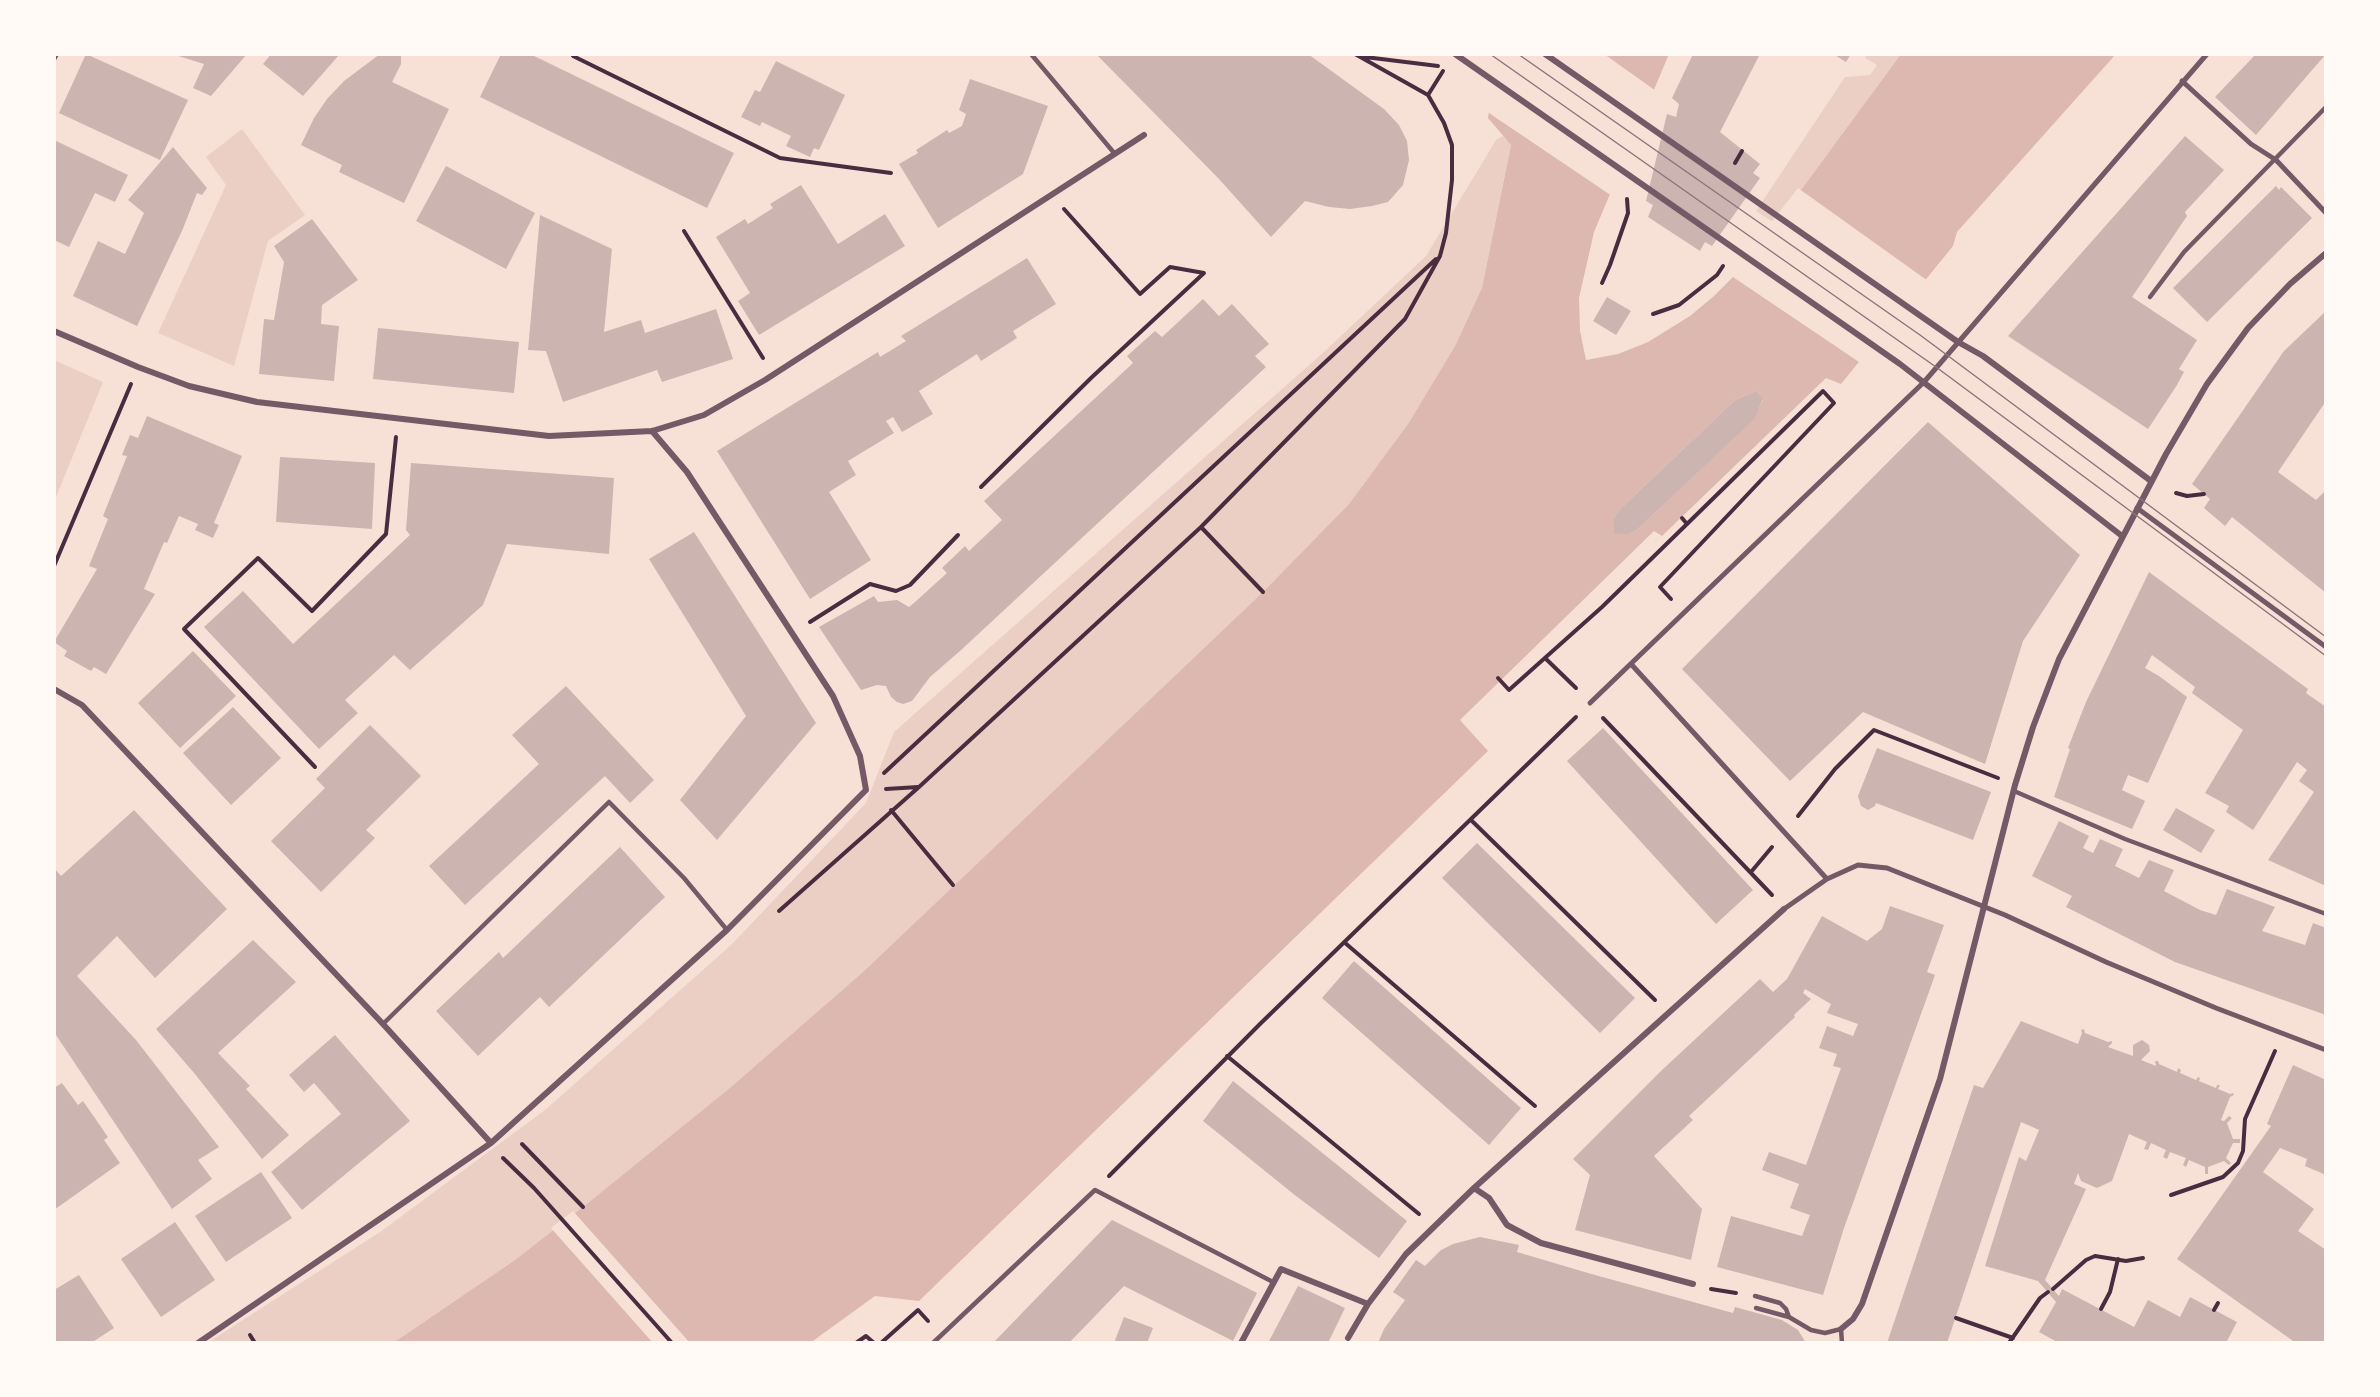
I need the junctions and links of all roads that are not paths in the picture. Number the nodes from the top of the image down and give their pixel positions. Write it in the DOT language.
graph roads {
  1 [pos="1032,54"];
  2 [pos="1455,54"];
  3 [pos="1545,54"];
  4 [pos="2206,54"];
  5 [pos="2182,81"];
  6 [pos="2326,107"];
  7 [pos="1144,135"];
  8 [pos="1115,154"];
  9 [pos="2276,160"];
  10 [pos="2326,213"];
  11 [pos="2326,253"];
  12 [pos="2150,297"];
  13 [pos="54,331"];
  14 [pos="1958,342"];
  15 [pos="1924,382"];
  16 [pos="652,431"];
  17 [pos="2151,481"];
  18 [pos="2137,508"];
  19 [pos="2122,536"];
  20 [pos="2326,647"];
  21 [pos="1631,664"];
  22 [pos="54,689"];
  23 [pos="1590,704"];
  24 [pos="2014,788"];
  25 [pos="1827,879"];
  26 [pos="1984,907"];
  27 [pos="1784,909"];
  28 [pos="2326,914"];
  29 [pos="727,930"];
  30 [pos="383,1024"];
  31 [pos="2326,1050"];
  32 [pos="490,1143"];
  33 [pos="1474,1188"];
  34 [pos="1273,1282"];
  35 [pos="1693,1284"];
  36 [pos="1755,1296"];
  37 [pos="1368,1304"];
  38 [pos="1756,1308"];
  39 [pos="1789,1317"];
  40 [pos="1841,1329"];
  41 [pos="1347,1341"];
  42 [pos="198,1343"];
  43 [pos="933,1343"];
  44 [pos="1241,1343"];
  45 [pos="1842,1343"];
  1 -- 8 [label="lane"];
  2 -- 15 [label="street"];
  3 -- 14 [label="street"];
  4 -- 5 [label="street"];
  5 -- 9 [label="street"];
  5 -- 14 [label="street"];
  6 -- 9 [label="lane"];
  7 -- 8 [label="street"];
  8 -- 16 [label="street"];
  9 -- 10 [label="street"];
  9 -- 12 [label="lane"];
  11 -- 17 [label="street"];
  13 -- 16 [label="street"];
  14 -- 15 [label="street"];
  14 -- 17 [label="street"];
  15 -- 19 [label="street"];
  15 -- 21 [label="street"];
  16 -- 29 [label="street"];
  17 -- 18 [label="street"];
  18 -- 19 [label="street"];
  18 -- 20 [label="street"];
  19 -- 24 [label="street"];
  21 -- 23 [label="street"];
  21 -- 25 [label="street"];
  22 -- 30 [label="street"];
  24 -- 26 [label="street"];
  24 -- 28 [label="lane"];
  25 -- 26 [label="street"];
  25 -- 27 [label="street"];
  26 -- 31 [label="street"];
  26 -- 40 [label="street"];
  27 -- 33 [label="street"];
  29 -- 30 [label="lane"];
  29 -- 32 [label="street"];
  30 -- 32 [label="street"];
  32 -- 42 [label="street"];
  33 -- 35 [label="street"];
  33 -- 37 [label="street"];
  34 -- 37 [label="street"];
  34 -- 43 [label="lane"];
  34 -- 44 [label="street"];
  36 -- 39 [label="lane"];
  37 -- 41 [label="street"];
  38 -- 39 [label="lane"];
  39 -- 40 [label="lane"];
  40 -- 45 [label="lane"];
}
